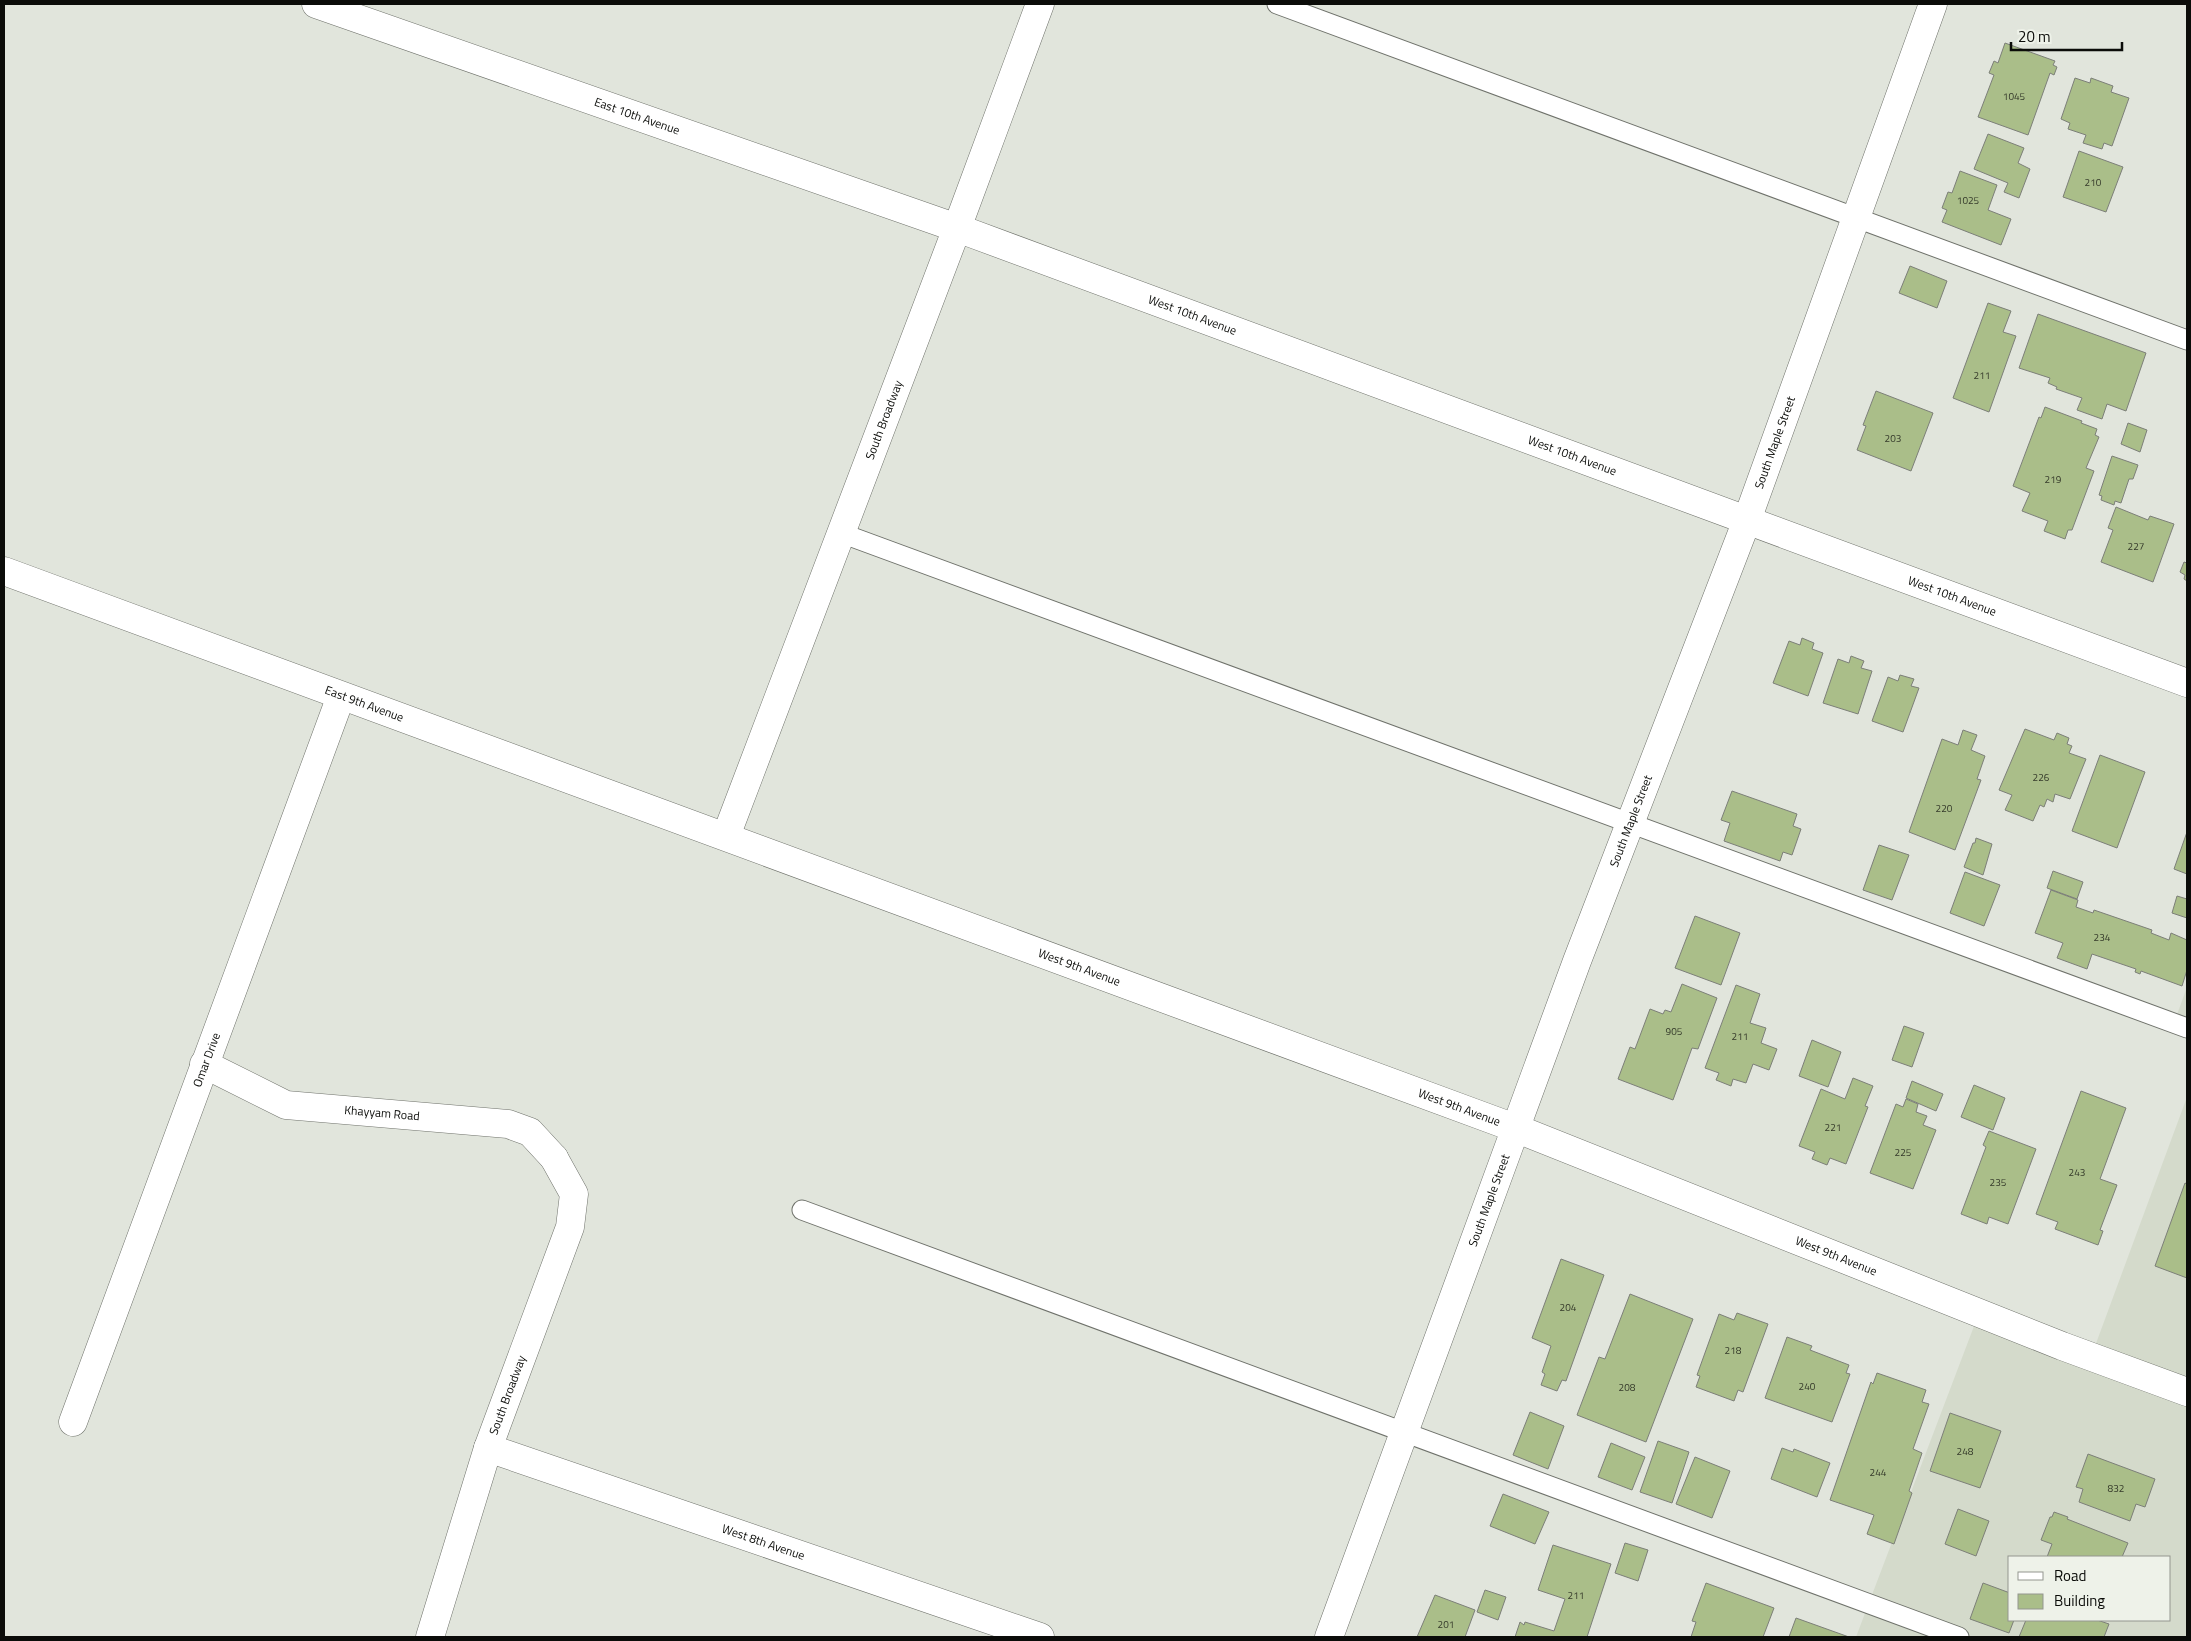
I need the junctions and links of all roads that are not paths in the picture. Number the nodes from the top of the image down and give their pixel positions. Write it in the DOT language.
graph roads {
  1 [pos="316,4"];
  2 [pos="1040,4"];
  3 [pos="1277,4"];
  4 [pos="1933,4"];
  5 [pos="1857,218"];
  6 [pos="958,228"];
  7 [pos="2187,340"];
  8 [pos="1747,520"];
  9 [pos="841,533"];
  10 [pos="4,571"];
  11 [pos="2187,683"];
  12 [pos="341,696"];
  13 [pos="1630,823"];
  14 [pos="726,836"];
  15 [pos="2187,1028"];
  16 [pos="204,1064"];
  17 [pos="1515,1128"];
  18 [pos="554,1158"];
  19 [pos="802,1210"];
  20 [pos="2187,1392"];
  21 [pos="73,1422"];
  22 [pos="1404,1432"];
  23 [pos="488,1448"];
  24 [pos="430,1637"];
  25 [pos="1040,1637"];
  26 [pos="1329,1637"];
  27 [pos="1959,1637"];
  1 -- 6 [label="street, East 10th Avenue"];
  2 -- 6 [label="street, South Broadway"];
  3 -- 5 [label="lane"];
  4 -- 5 [label="street, South Maple Street"];
  5 -- 7 [label="lane"];
  5 -- 8 [label="street, South Maple Street"];
  6 -- 8 [label="street, West 10th Avenue"];
  6 -- 9 [label="street, South Broadway"];
  8 -- 11 [label="street, West 10th Avenue"];
  8 -- 13 [label="street, South Maple Street"];
  9 -- 13 [label="lane"];
  9 -- 14 [label="street, South Broadway"];
  10 -- 12 [label="street, East 9th Avenue"];
  12 -- 14 [label="street, East 9th Avenue"];
  12 -- 16 [label="street, Omar Drive"];
  13 -- 15 [label="lane"];
  13 -- 17 [label="street, South Maple Street"];
  14 -- 17 [label="street, West 9th Avenue"];
  16 -- 18 [label="street, Khayyam Road"];
  16 -- 21 [label="street, Omar Drive"];
  17 -- 20 [label="street, West 9th Avenue"];
  17 -- 22 [label="street, South Maple Street"];
  18 -- 23 [label="street, South Broadway"];
  19 -- 22 [label="lane"];
  22 -- 26 [label="street, South Maple Street"];
  22 -- 27 [label="lane"];
  23 -- 24 [label="street, South Broadway"];
  23 -- 25 [label="street, West 8th Avenue"];
}
